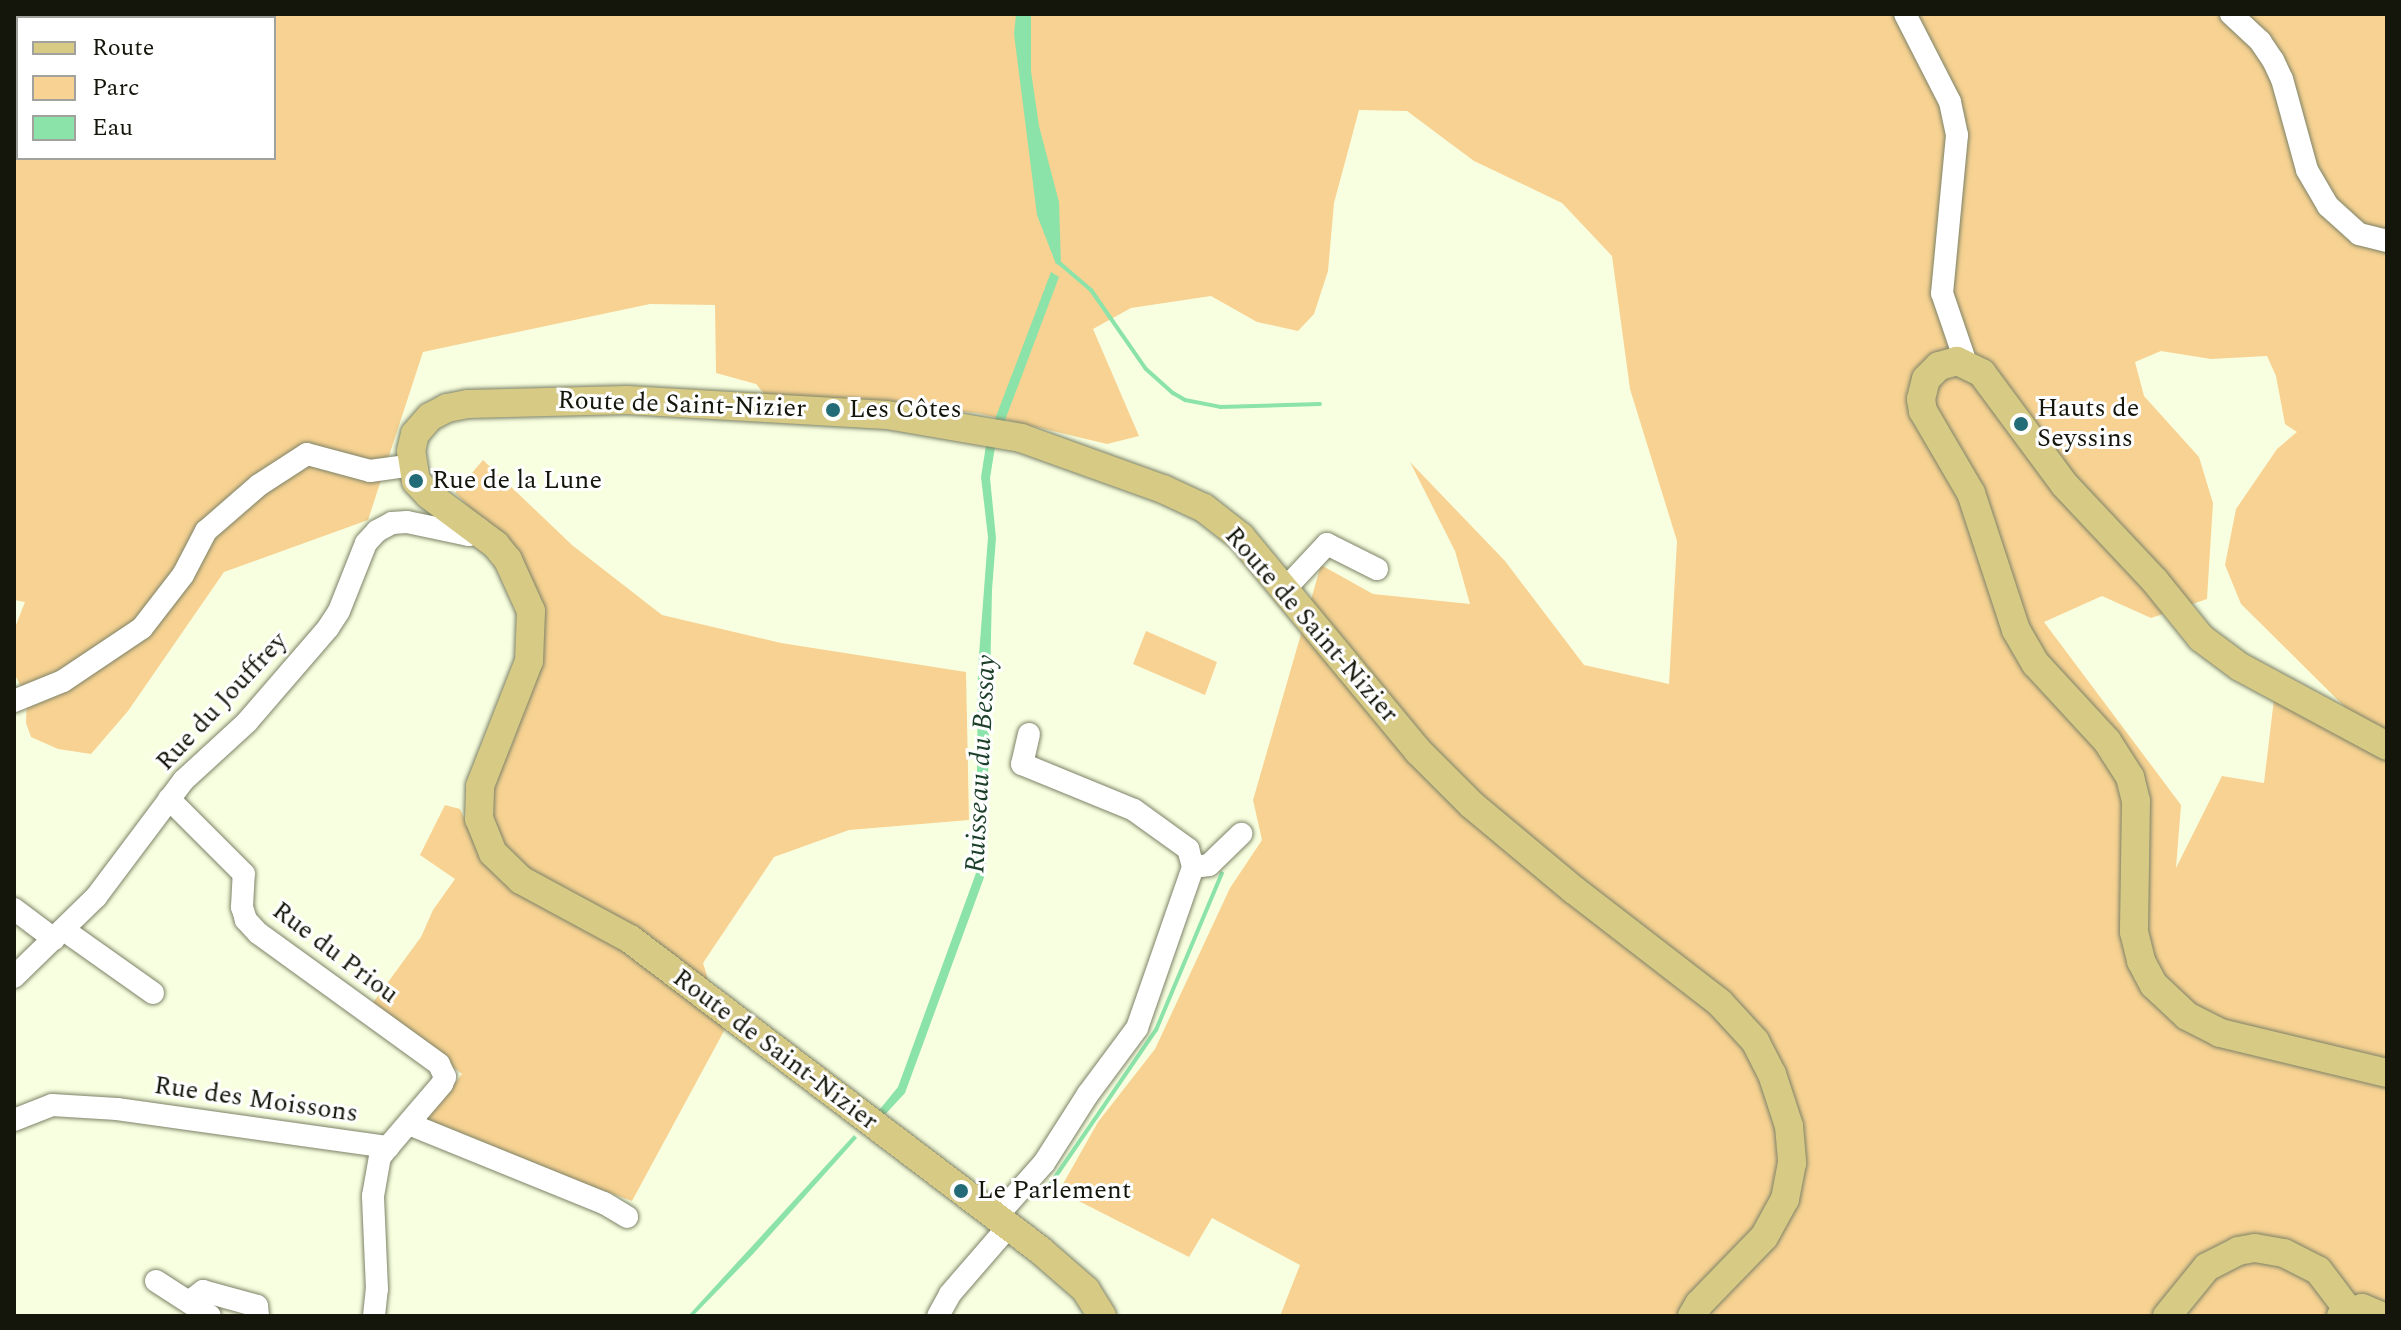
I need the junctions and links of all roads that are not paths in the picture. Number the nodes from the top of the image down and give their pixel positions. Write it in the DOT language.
graph roads {
  1 [pos="1905,14"];
  2 [pos="2231,14"];
  3 [pos="2387,241"];
  4 [pos="1966,363"];
  5 [pos="413,465"];
  6 [pos="479,529"];
  7 [pos="1377,569"];
  8 [pos="1284,590"];
  9 [pos="14,701"];
  10 [pos="1029,734"];
  11 [pos="2387,746"];
  12 [pos="169,799"];
  13 [pos="1241,834"];
  14 [pos="1193,867"];
  15 [pos="14,909"];
  16 [pos="59,935"];
  17 [pos="14,977"];
  18 [pos="153,993"];
  19 [pos="439,1064"];
  20 [pos="2387,1073"];
  21 [pos="14,1120"];
  22 [pos="409,1124"];
  23 [pos="388,1147"];
  24 [pos="627,1217"];
  25 [pos="1002,1222"];
  26 [pos="156,1281"];
  27 [pos="189,1302"];
  28 [pos="2169,1313"];
  29 [pos="2345,1313"];
  30 [pos="210,1316"];
  31 [pos="258,1316"];
  32 [pos="374,1316"];
  33 [pos="938,1316"];
  34 [pos="1102,1316"];
  35 [pos="1692,1316"];
  36 [pos="2381,1316"];
  1 -- 4 [label="street"];
  2 -- 3 [label="street"];
  4 -- 11 [label="main road"];
  4 -- 20 [label="main road"];
  5 -- 6 [label="main road, Route de Saint-Nizier"];
  5 -- 8 [label="main road, Route de Saint-Nizier"];
  5 -- 9 [label="street"];
  6 -- 12 [label="street, Rue du Jouffrey"];
  6 -- 25 [label="main road, Route de Saint-Nizier"];
  7 -- 8 [label="street"];
  8 -- 35 [label="main road, Route de Saint-Nizier"];
  10 -- 14 [label="street"];
  12 -- 16 [label="street, Rue du Jouffrey"];
  12 -- 19 [label="street, Rue du Priou"];
  13 -- 14 [label="street"];
  14 -- 25 [label="street"];
  15 -- 16 [label="street"];
  16 -- 17 [label="street, Rue du Jouffrey"];
  16 -- 18 [label="street"];
  19 -- 22 [label="street, Rue des Moissons"];
  21 -- 23 [label="street, Rue des Moissons"];
  22 -- 23 [label="street, Rue des Moissons"];
  22 -- 24 [label="street"];
  23 -- 32 [label="street"];
  25 -- 33 [label="street"];
  25 -- 34 [label="main road, Route de Saint-Nizier"];
  26 -- 27 [label="street"];
  27 -- 30 [label="street"];
  27 -- 31 [label="street"];
  28 -- 29 [label="main road"];
  29 -- 36 [label="main road"];
}
